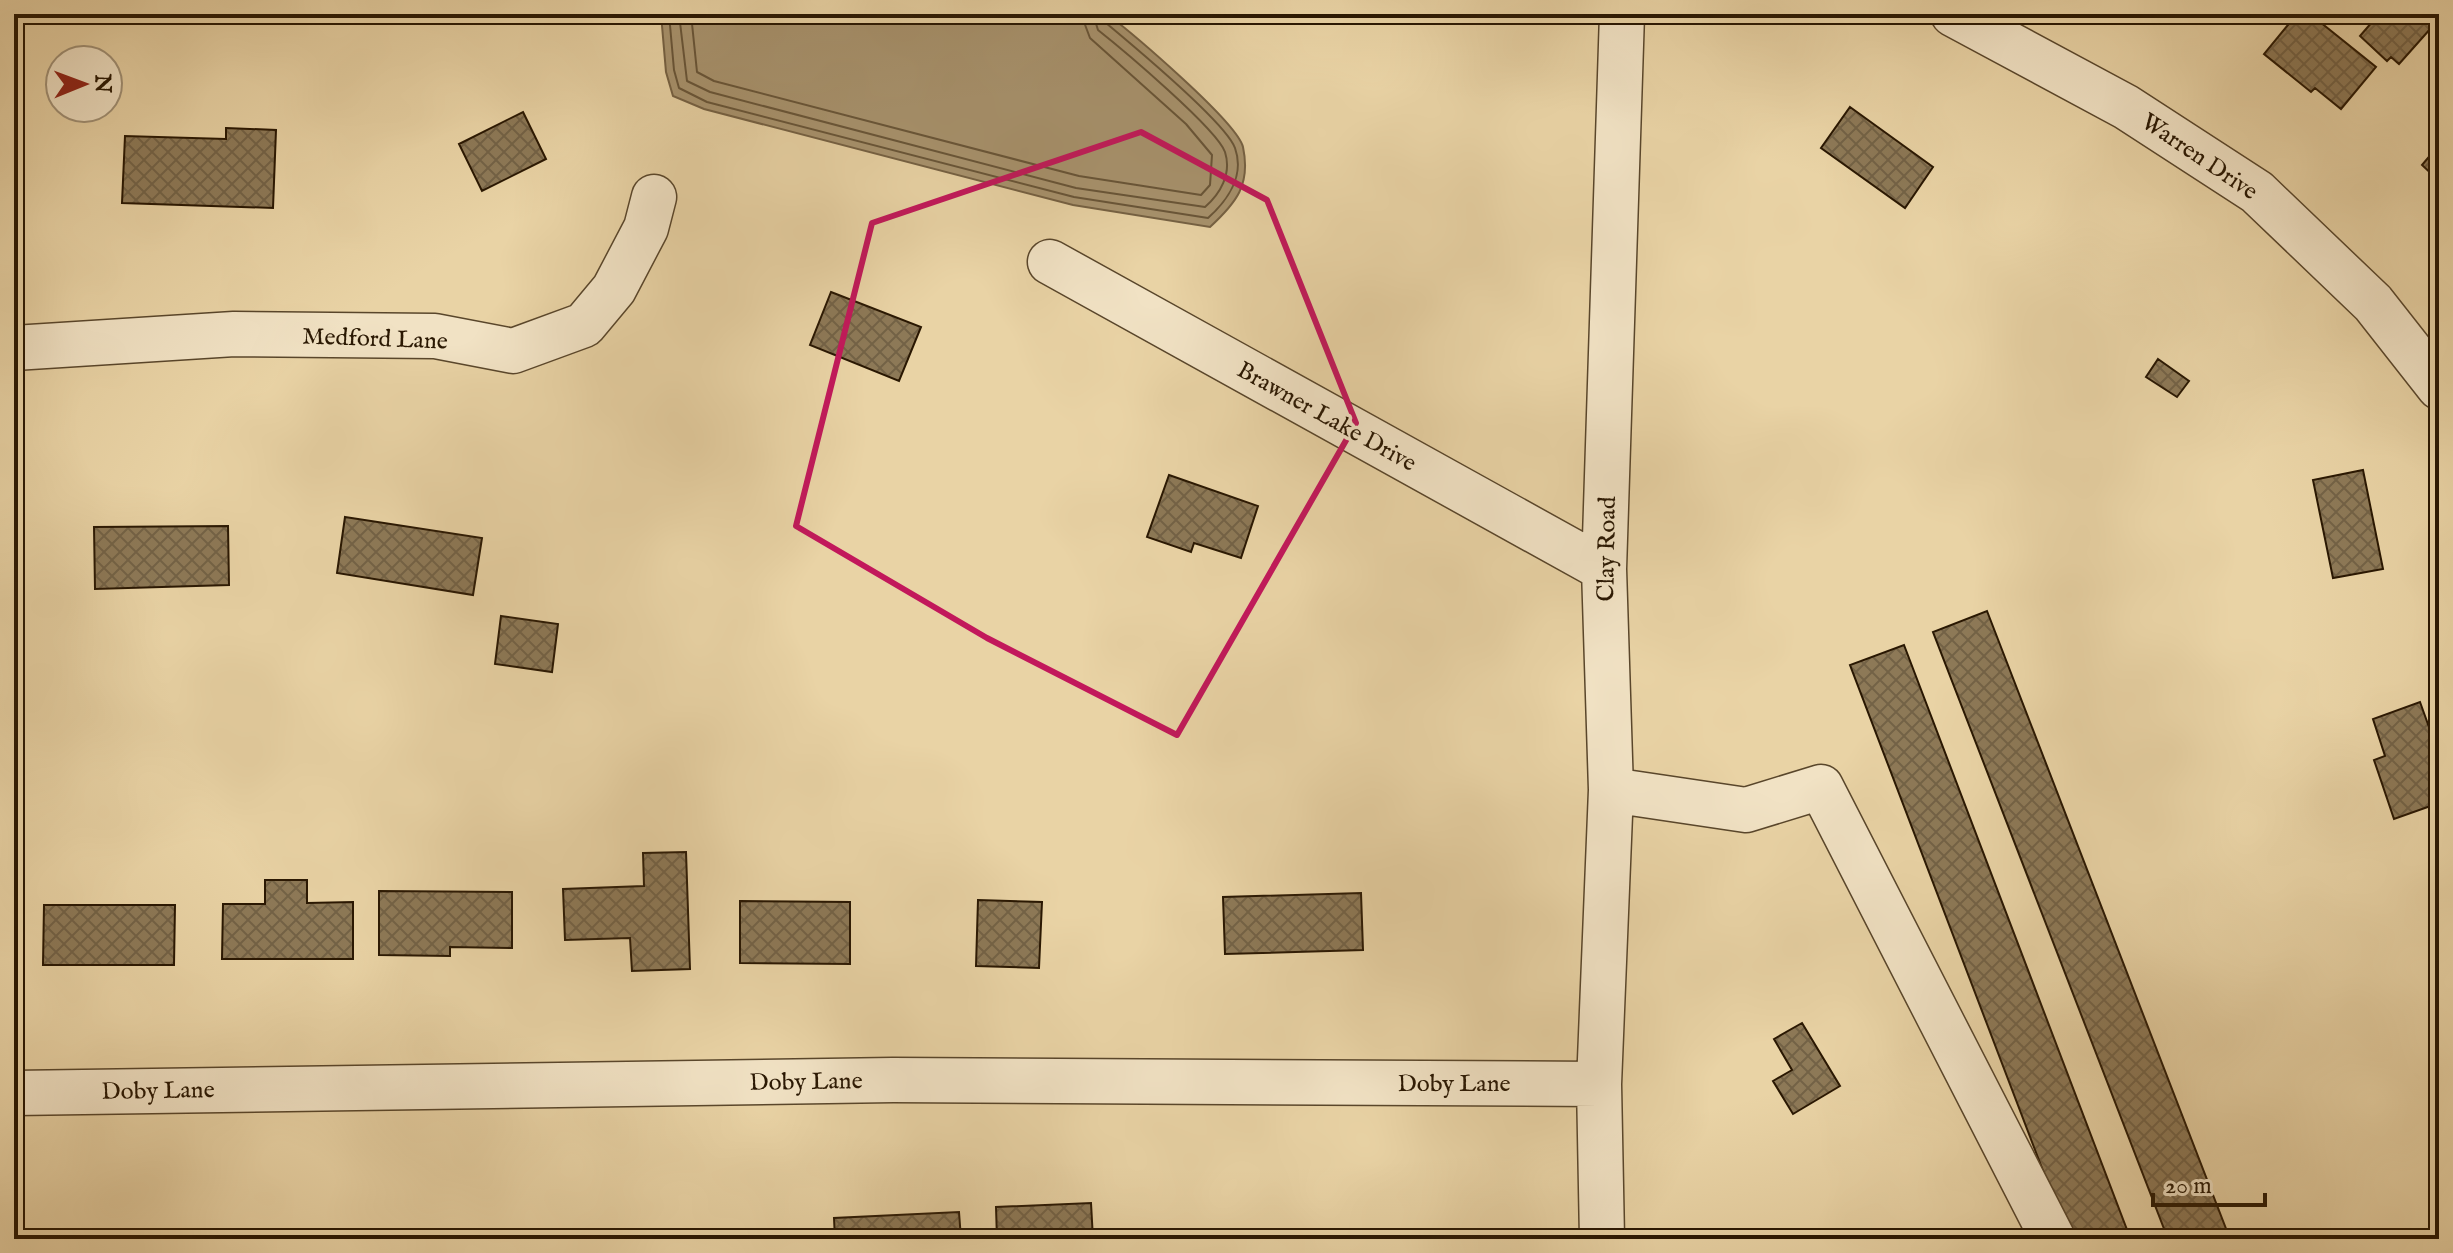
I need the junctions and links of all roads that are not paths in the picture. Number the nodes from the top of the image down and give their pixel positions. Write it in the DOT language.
graph roads {
  1 [pos="1622,14"];
  2 [pos="1953,14"];
  3 [pos="654,197"];
  4 [pos="1050,262"];
  5 [pos="14,348"];
  6 [pos="2439,387"];
  7 [pos="1604,569"];
  8 [pos="1611,790"];
  9 [pos="1599,1084"];
  10 [pos="14,1093"];
  11 [pos="1602,1239"];
  12 [pos="2053,1239"];
  1 -- 7 [label="street, Clay Road"];
  2 -- 6 [label="street, Warren Drive"];
  3 -- 5 [label="street, Medford Lane"];
  4 -- 7 [label="street, Brawner Lake Drive"];
  7 -- 8 [label="street, Clay Road"];
  8 -- 9 [label="street, Clay Road"];
  8 -- 12 [label="street"];
  9 -- 10 [label="street, Doby Lane"];
  9 -- 11 [label="street, Clay Road"];
}
